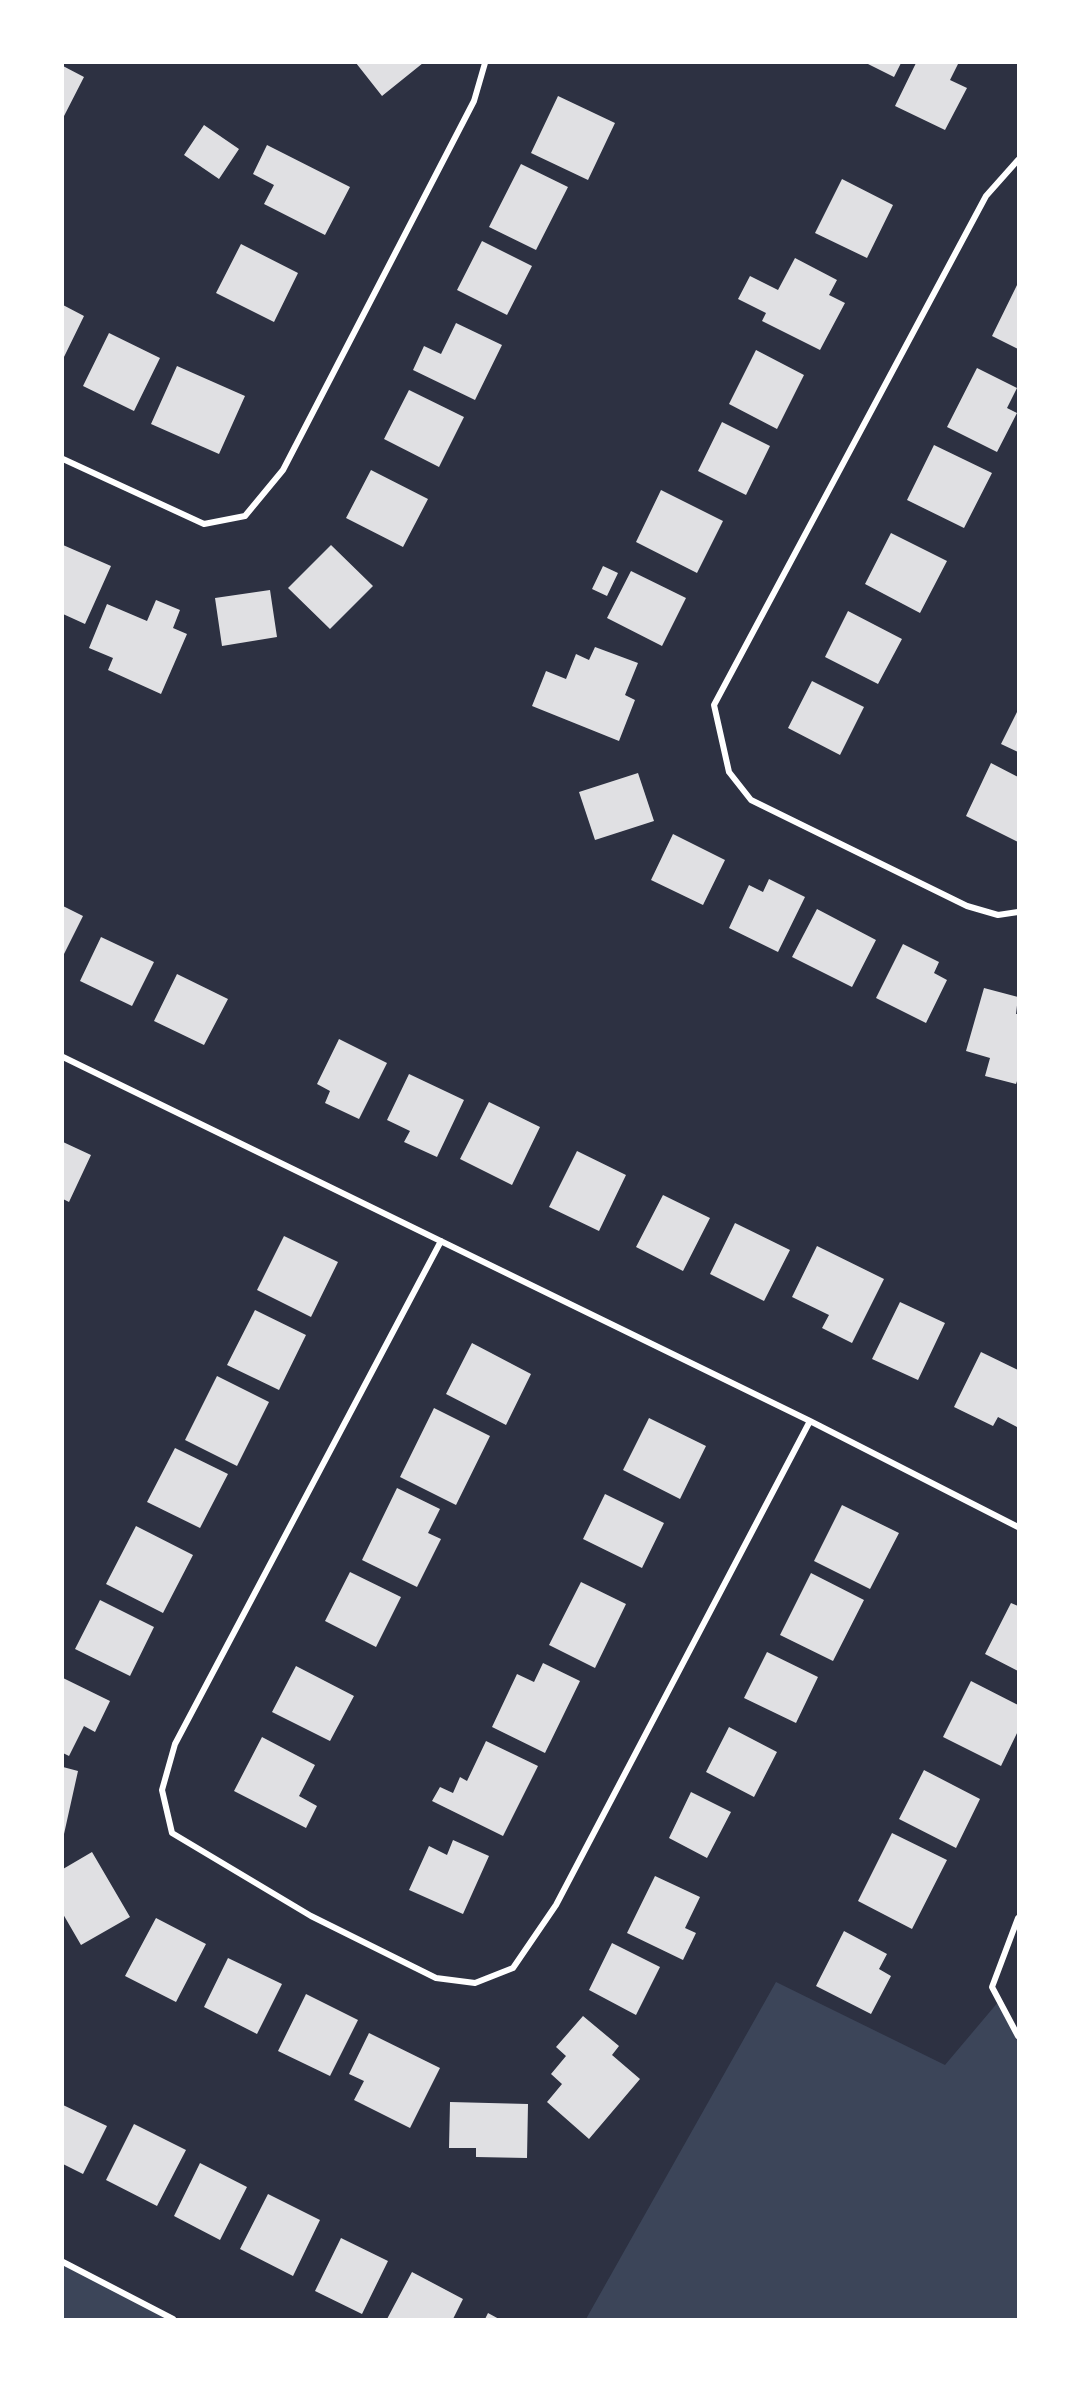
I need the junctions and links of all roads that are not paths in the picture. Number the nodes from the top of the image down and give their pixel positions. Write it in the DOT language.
graph roads {
  1 [pos="485,63"];
  2 [pos="1018,160"];
  3 [pos="63,459"];
  4 [pos="1018,912"];
  5 [pos="63,1057"];
  6 [pos="441,1241"];
  7 [pos="810,1420"];
  8 [pos="1018,1527"];
  9 [pos="1018,1918"];
  10 [pos="1018,2036"];
  11 [pos="63,2262"];
  12 [pos="173,2319"];
  1 -- 3 [label="street"];
  2 -- 4 [label="street"];
  5 -- 6 [label="street"];
  6 -- 7 [label="street"];
  6 -- 7 [label="street"];
  7 -- 8 [label="street"];
  9 -- 10 [label="street"];
  11 -- 12 [label="street"];
}
